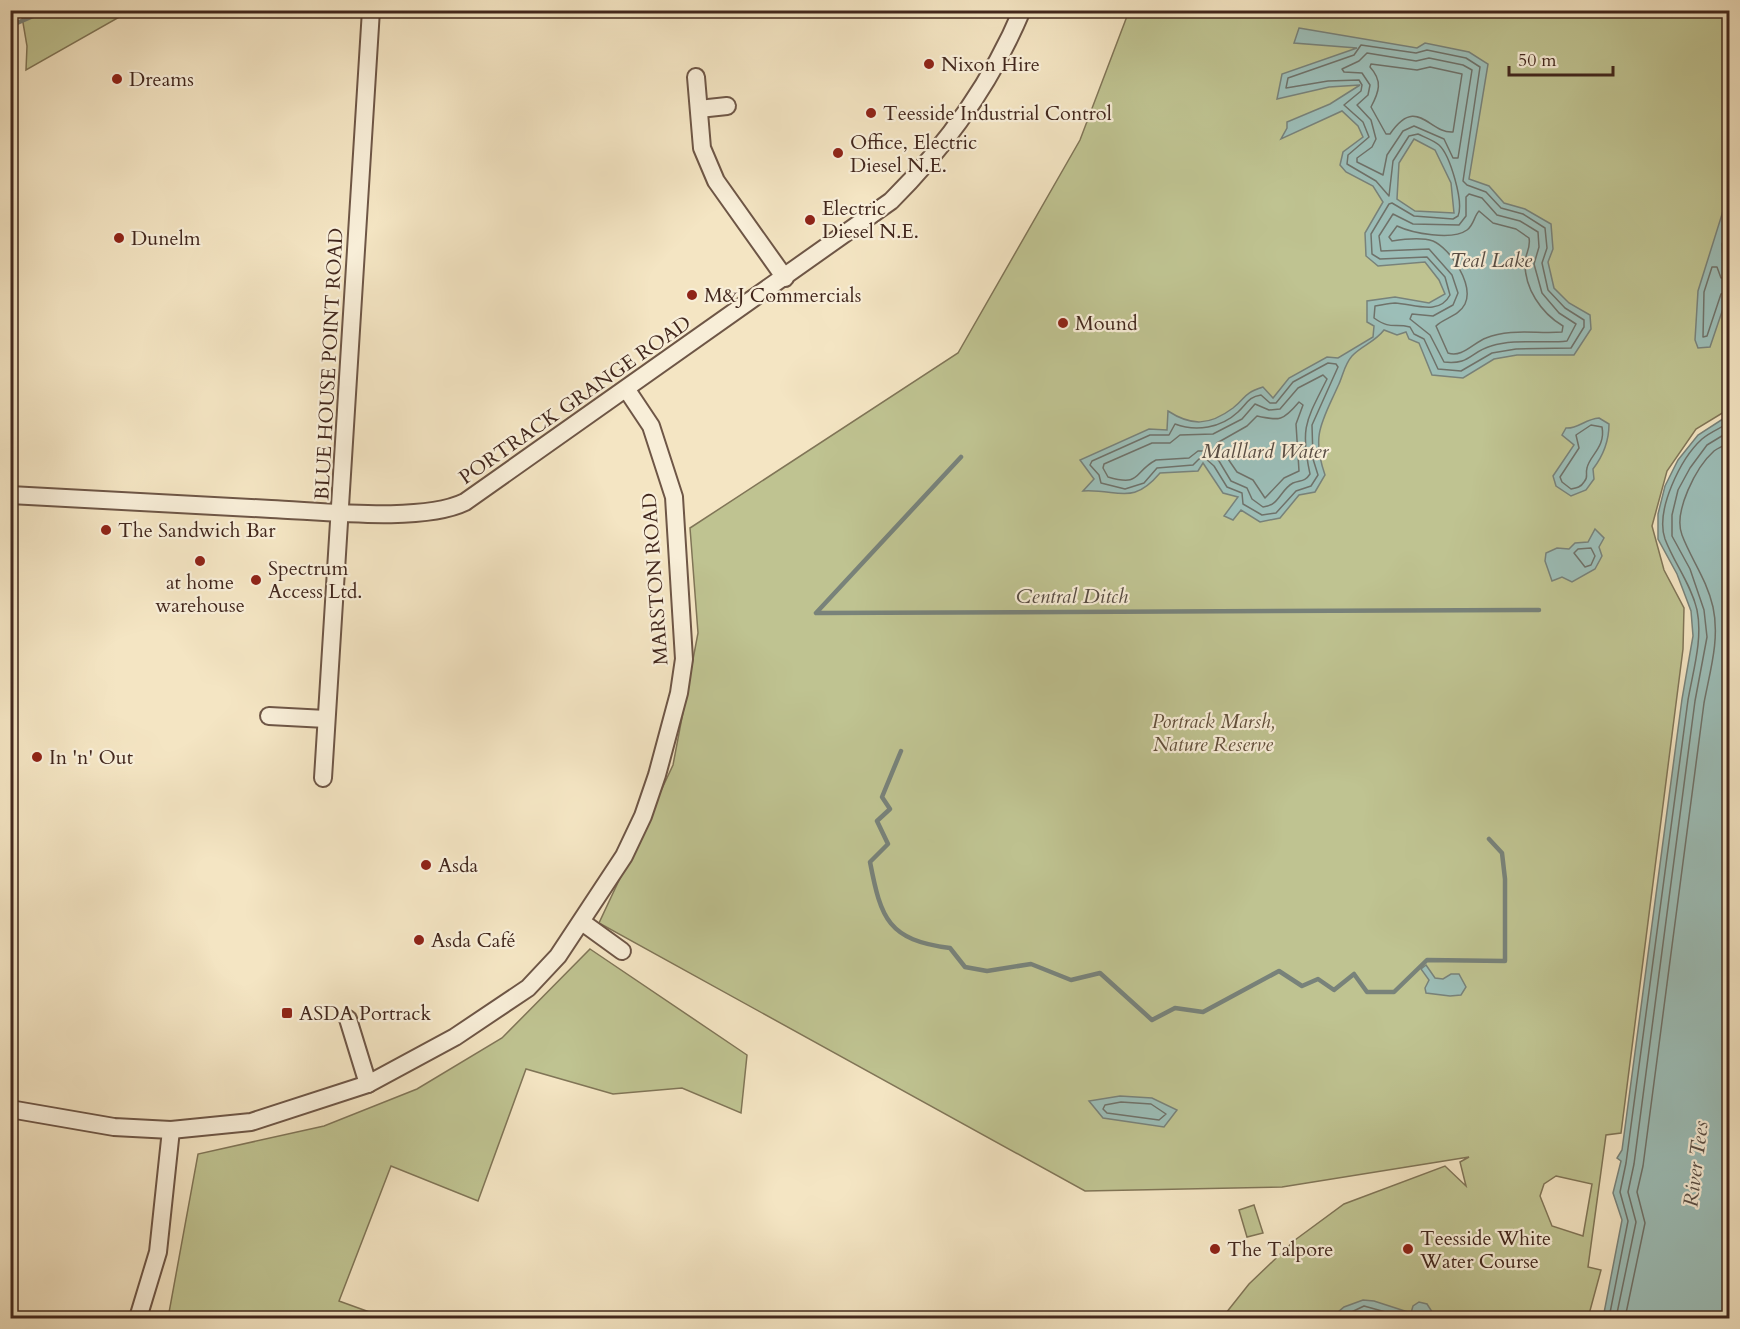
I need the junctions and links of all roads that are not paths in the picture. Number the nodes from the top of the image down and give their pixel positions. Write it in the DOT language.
graph roads {
  1 [pos="371,10"];
  2 [pos="1022,10"];
  3 [pos="696,77"];
  4 [pos="727,106"];
  5 [pos="699,109"];
  6 [pos="785,278"];
  7 [pos="627,390"];
  8 [pos="10,495"];
  9 [pos="342,512"];
  10 [pos="269,716"];
  11 [pos="326,719"];
  12 [pos="323,778"];
  13 [pos="582,922"];
  14 [pos="622,951"];
  15 [pos="348,1019"];
  16 [pos="368,1084"];
  17 [pos="10,1101"];
  18 [pos="18,1110"];
  19 [pos="171,1130"];
  20 [pos="138,1318"];
  1 -- 9 [label="street, BLUE HOUSE POINT ROAD"];
  2 -- 6 [label="street, PORTRACK GRANGE ROAD"];
  3 -- 5 [label="street"];
  4 -- 5 [label="street"];
  5 -- 6 [label="street"];
  6 -- 7 [label="street, PORTRACK GRANGE ROAD"];
  7 -- 9 [label="street, PORTRACK GRANGE ROAD"];
  7 -- 13 [label="street, MARSTON ROAD"];
  8 -- 9 [label="street, PORTRACK GRANGE ROAD"];
  9 -- 11 [label="street, BLUE HOUSE POINT ROAD"];
  10 -- 11 [label="street"];
  11 -- 12 [label="street, BLUE HOUSE POINT ROAD"];
  13 -- 14 [label="street"];
  13 -- 16 [label="street, MARSTON ROAD"];
  15 -- 16 [label="street"];
  16 -- 19 [label="street, MARSTON ROAD"];
  17 -- 18 [label="street, MARSTON ROAD"];
  18 -- 19 [label="street, MARSTON ROAD"];
  19 -- 20 [label="street"];
}
